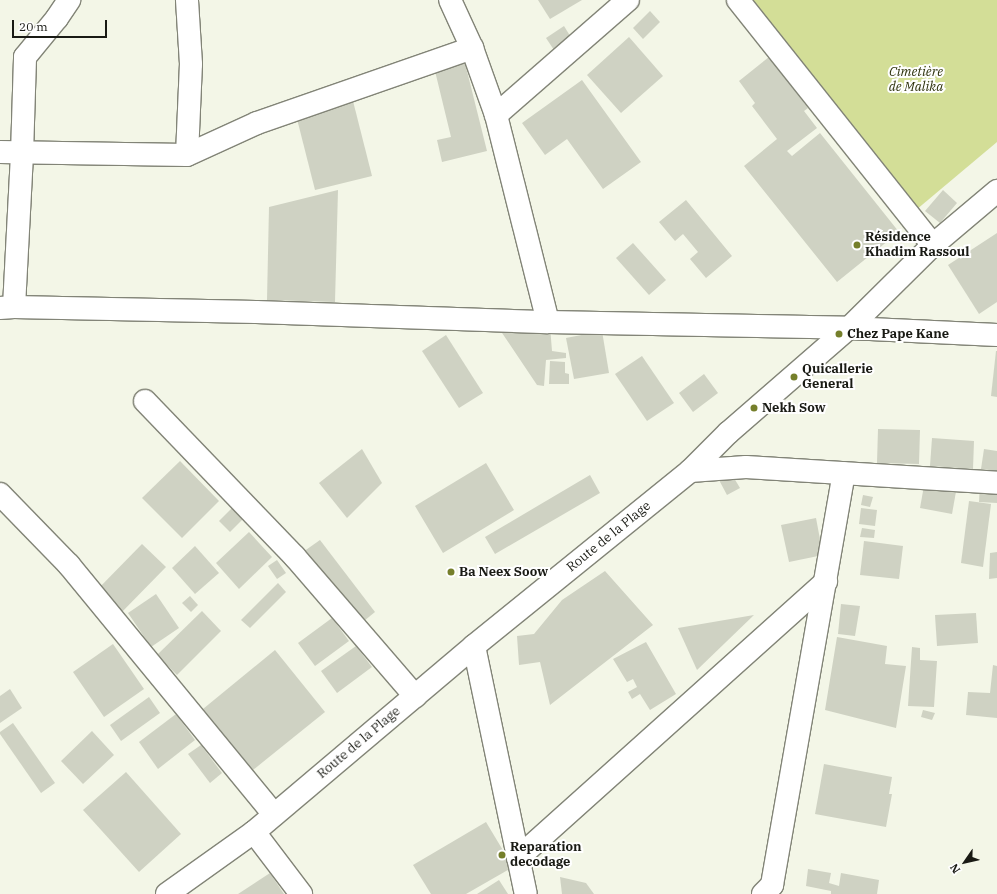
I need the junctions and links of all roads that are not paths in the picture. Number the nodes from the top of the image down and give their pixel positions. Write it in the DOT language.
graph roads {
  1 [pos="69,0"];
  2 [pos="187,0"];
  3 [pos="450,0"];
  4 [pos="628,0"];
  5 [pos="738,0"];
  6 [pos="472,48"];
  7 [pos="496,115"];
  8 [pos="0,152"];
  9 [pos="22,154"];
  10 [pos="187,155"];
  11 [pos="997,190"];
  12 [pos="933,245"];
  13 [pos="7,308"];
  14 [pos="548,322"];
  15 [pos="849,328"];
  16 [pos="997,335"];
  17 [pos="145,401"];
  18 [pos="690,471"];
  19 [pos="844,473"];
  20 [pos="997,483"];
  21 [pos="0,494"];
  22 [pos="826,582"];
  23 [pos="474,646"];
  24 [pos="415,696"];
  25 [pos="274,815"];
  26 [pos="254,832"];
  27 [pos="518,858"];
  28 [pos="167,894"];
  29 [pos="301,894"];
  30 [pos="526,894"];
  31 [pos="763,894"];
  1 -- 9 [label="street"];
  2 -- 10 [label="street"];
  3 -- 6 [label="street"];
  4 -- 7 [label="street"];
  5 -- 12 [label="street"];
  6 -- 7 [label="street"];
  6 -- 10 [label="street"];
  7 -- 14 [label="street"];
  8 -- 9 [label="street"];
  9 -- 10 [label="street"];
  9 -- 13 [label="street"];
  11 -- 12 [label="street, Route de la Plage"];
  12 -- 15 [label="street, Route de la Plage"];
  13 -- 14 [label="street"];
  14 -- 15 [label="street"];
  15 -- 16 [label="street"];
  15 -- 18 [label="street, Route de la Plage"];
  17 -- 24 [label="street"];
  18 -- 19 [label="street"];
  18 -- 23 [label="street, Route de la Plage"];
  19 -- 20 [label="street"];
  19 -- 22 [label="street"];
  21 -- 25 [label="street"];
  22 -- 27 [label="street"];
  22 -- 31 [label="street"];
  23 -- 24 [label="street, Route de la Plage"];
  23 -- 27 [label="street"];
  24 -- 25 [label="street, Route de la Plage"];
  25 -- 26 [label="street, Route de la Plage"];
  26 -- 28 [label="street, Route de la Plage"];
  26 -- 29 [label="street"];
  27 -- 30 [label="street"];
}
